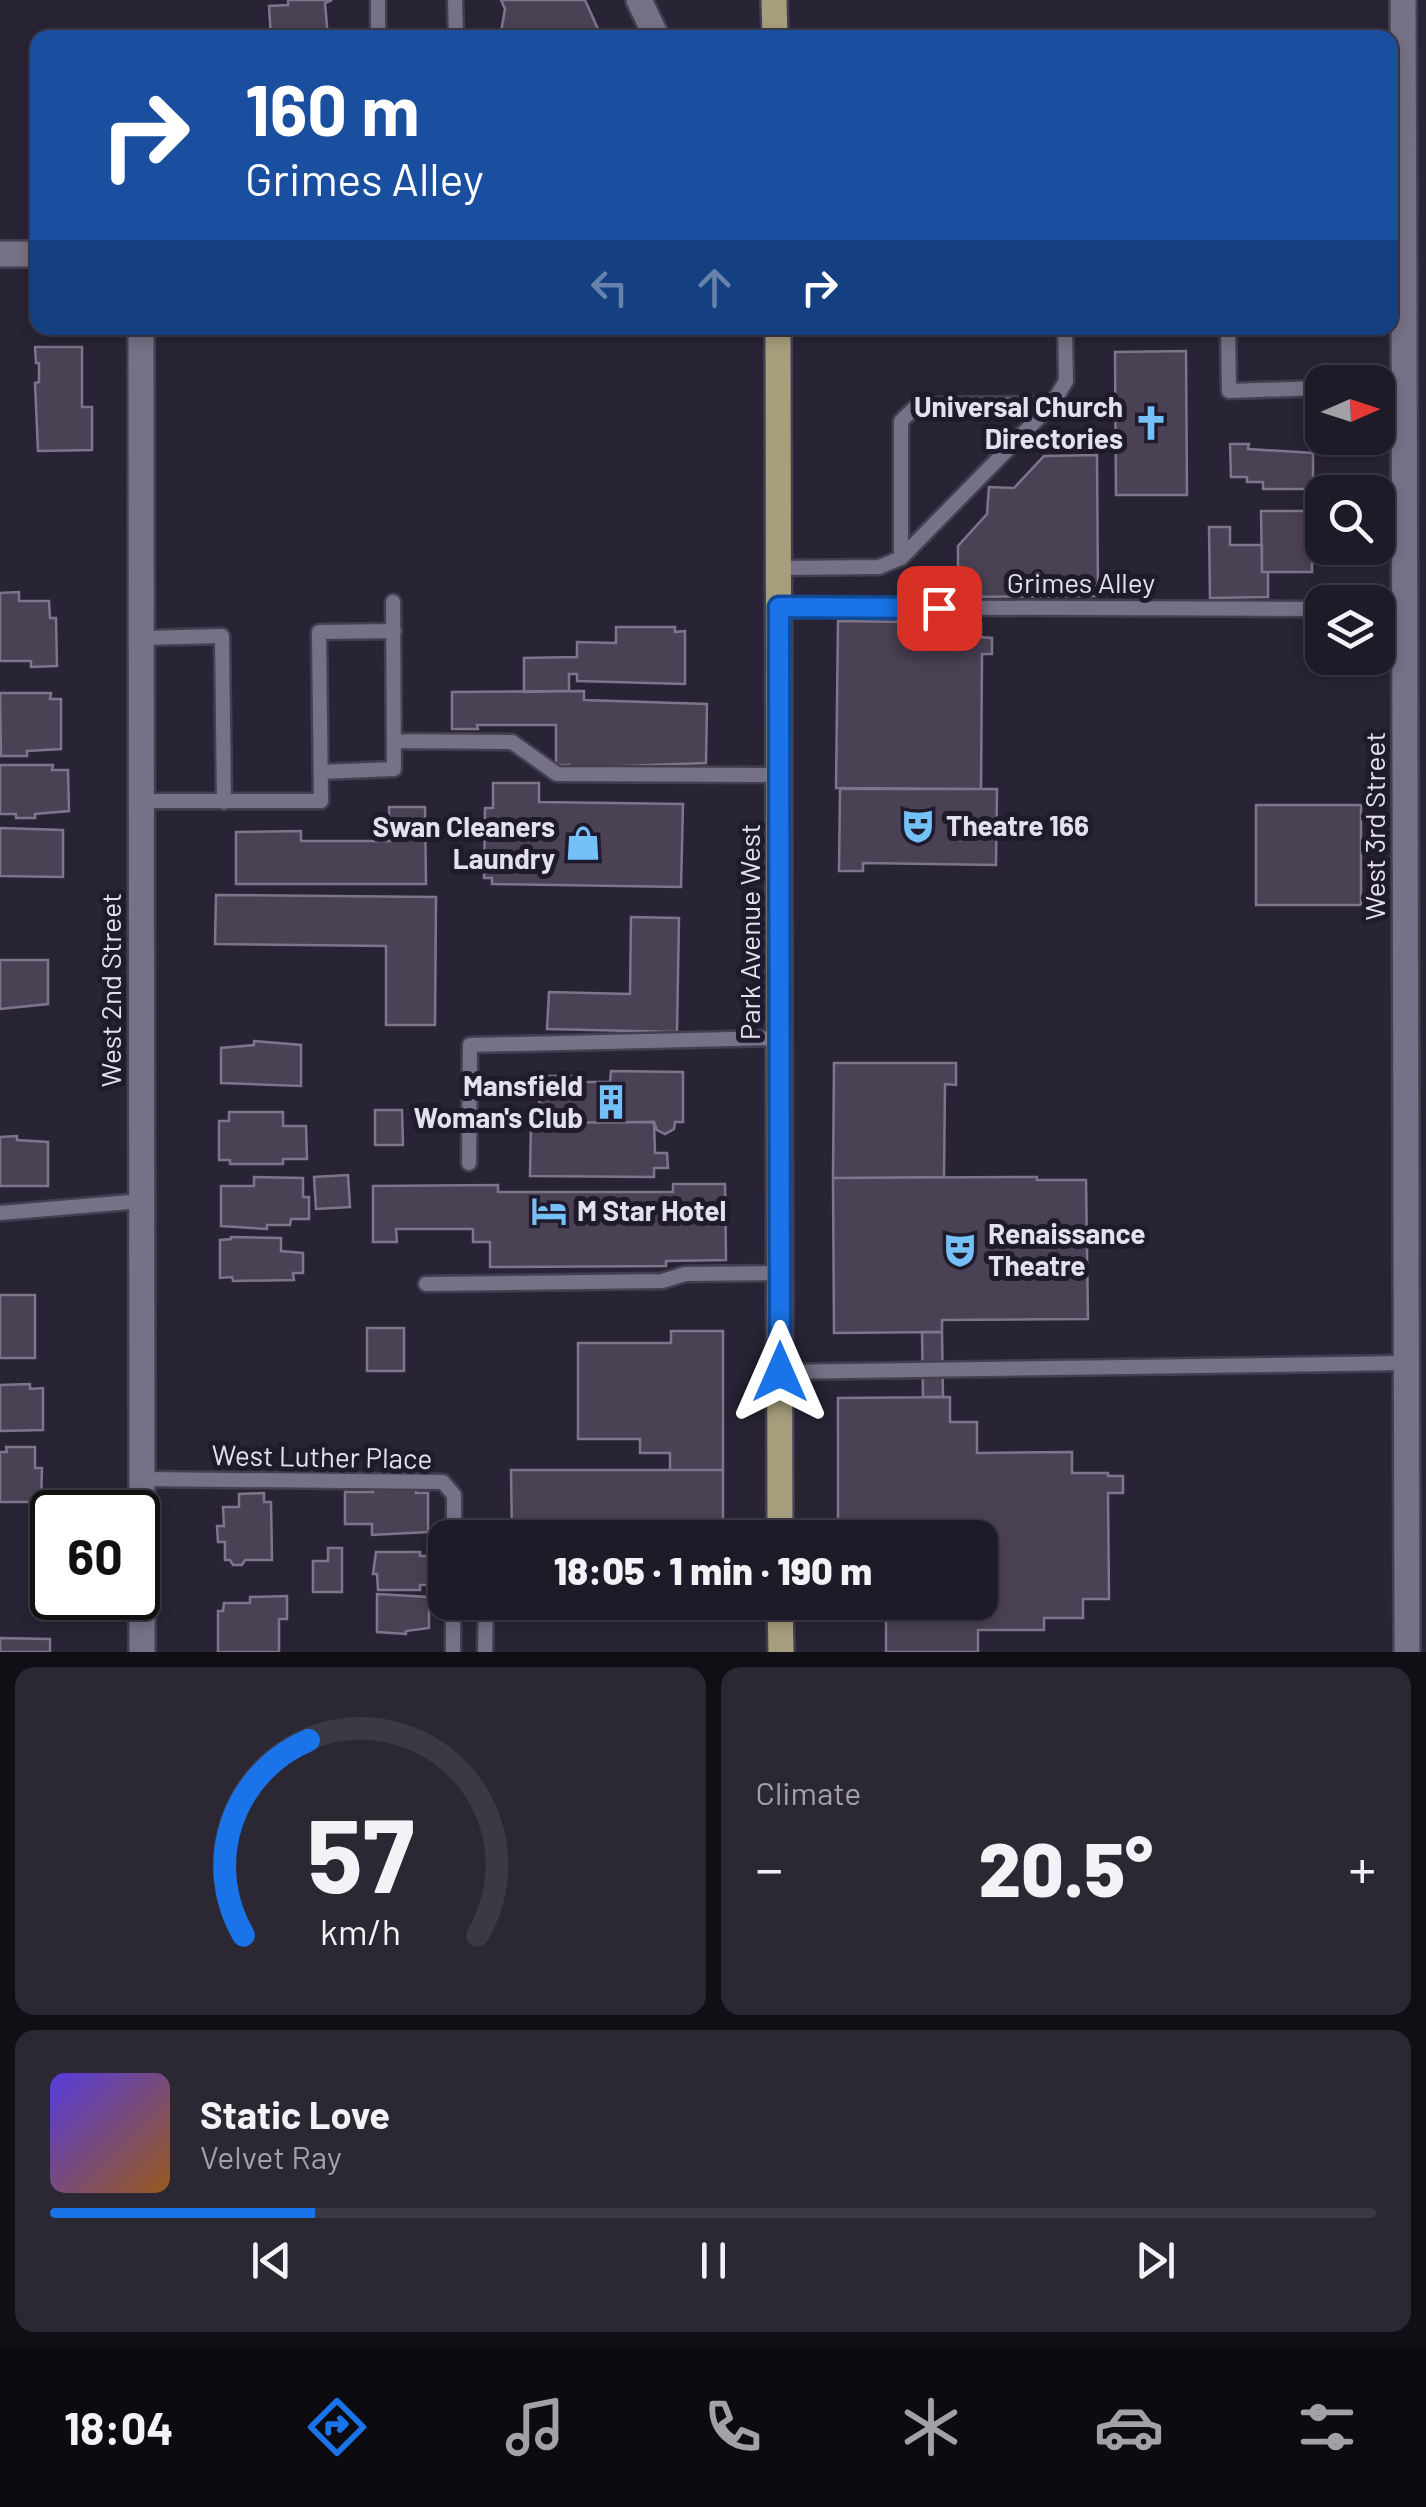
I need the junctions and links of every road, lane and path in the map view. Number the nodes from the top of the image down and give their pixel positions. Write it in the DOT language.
graph roads {
  1 [pos="378,0"];
  2 [pos="455,0"];
  3 [pos="639,0"];
  4 [pos="774,0"];
  5 [pos="1402,0"];
  6 [pos="378,30"];
  7 [pos="456,30"];
  8 [pos="652,30"];
  9 [pos="776,30"];
  10 [pos="0,254"];
  11 [pos="30,254"];
  12 [pos="1407,307"];
  13 [pos="141,335"];
  14 [pos="778,335"];
  15 [pos="1065,335"];
  16 [pos="1228,335"];
  17 [pos="1395,386"];
  18 [pos="1404,386"];
  19 [pos="1305,389"];
  20 [pos="1052,404"];
  21 [pos="901,558"];
  22 [pos="779,568"];
  23 [pos="394,602"];
  24 [pos="779,607"];
  25 [pos="1305,610"];
  26 [pos="1395,610"];
  27 [pos="1405,610"];
  28 [pos="394,632"];
  29 [pos="141,638"];
  30 [pos="394,741"];
  31 [pos="322,772"];
  32 [pos="780,775"];
  33 [pos="141,801"];
  34 [pos="224,802"];
  35 [pos="1416,877"];
  36 [pos="780,1038"];
  37 [pos="469,1162"];
  38 [pos="142,1201"];
  39 [pos="0,1213"];
  40 [pos="1416,1251"];
  41 [pos="780,1274"];
  42 [pos="426,1284"];
  43 [pos="1413,1349"];
  44 [pos="780,1372"];
  45 [pos="142,1479"];
  46 [pos="454,1520"];
  47 [pos="780,1520"];
  48 [pos="453,1620"];
  49 [pos="486,1620"];
  50 [pos="780,1620"];
  51 [pos="1413,1645"];
  52 [pos="142,1652"];
  53 [pos="453,1652"];
  54 [pos="485,1652"];
  55 [pos="780,1652"];
  1 -- 6 [label="lane"];
  2 -- 7 [label="lane"];
  3 -- 8 [label="street"];
  4 -- 9 [label="main road"];
  5 -- 12 [label="street, West 3rd Street"];
  10 -- 11 [label="street"];
  12 -- 18 [label="street, West 3rd Street"];
  13 -- 29 [label="street, West 2nd Street"];
  14 -- 22 [label="main road, Park Avenue West"];
  15 -- 20 [label="lane"];
  16 -- 19 [label="lane"];
  17 -- 18 [label="lane"];
  18 -- 27 [label="street, West 3rd Street"];
  20 -- 21 [label="lane"];
  20 -- 21 [label="lane"];
  21 -- 22 [label="lane"];
  22 -- 24 [label="main road, Park Avenue West"];
  23 -- 28 [label="lane"];
  24 -- 25 [label="lane, Grimes Alley"];
  24 -- 32 [label="main road, Park Avenue West"];
  26 -- 27 [label="lane"];
  27 -- 35 [label="street, West 3rd Street"];
  28 -- 30 [label="lane"];
  28 -- 31 [label="lane"];
  29 -- 33 [label="street, West 2nd Street"];
  29 -- 34 [label="lane"];
  30 -- 31 [label="lane"];
  30 -- 32 [label="lane"];
  31 -- 34 [label="lane"];
  32 -- 36 [label="main road, Park Avenue West"];
  33 -- 34 [label="lane"];
  33 -- 38 [label="street, West 2nd Street"];
  35 -- 40 [label="street, West 3rd Street"];
  36 -- 37 [label="lane"];
  36 -- 41 [label="main road, Park Avenue West"];
  38 -- 39 [label="lane"];
  38 -- 45 [label="street, West 2nd Street"];
  40 -- 43 [label="street, West 3rd Street"];
  41 -- 42 [label="lane"];
  41 -- 44 [label="main road, Park Avenue West"];
  43 -- 44 [label="lane"];
  43 -- 51 [label="street, West 3rd Street"];
  44 -- 47 [label="main road, Park Avenue West"];
  45 -- 46 [label="lane, West Luther Place"];
  45 -- 52 [label="street, West 2nd Street"];
  48 -- 53 [label="lane"];
  49 -- 54 [label="lane"];
  50 -- 55 [label="main road"];
}
